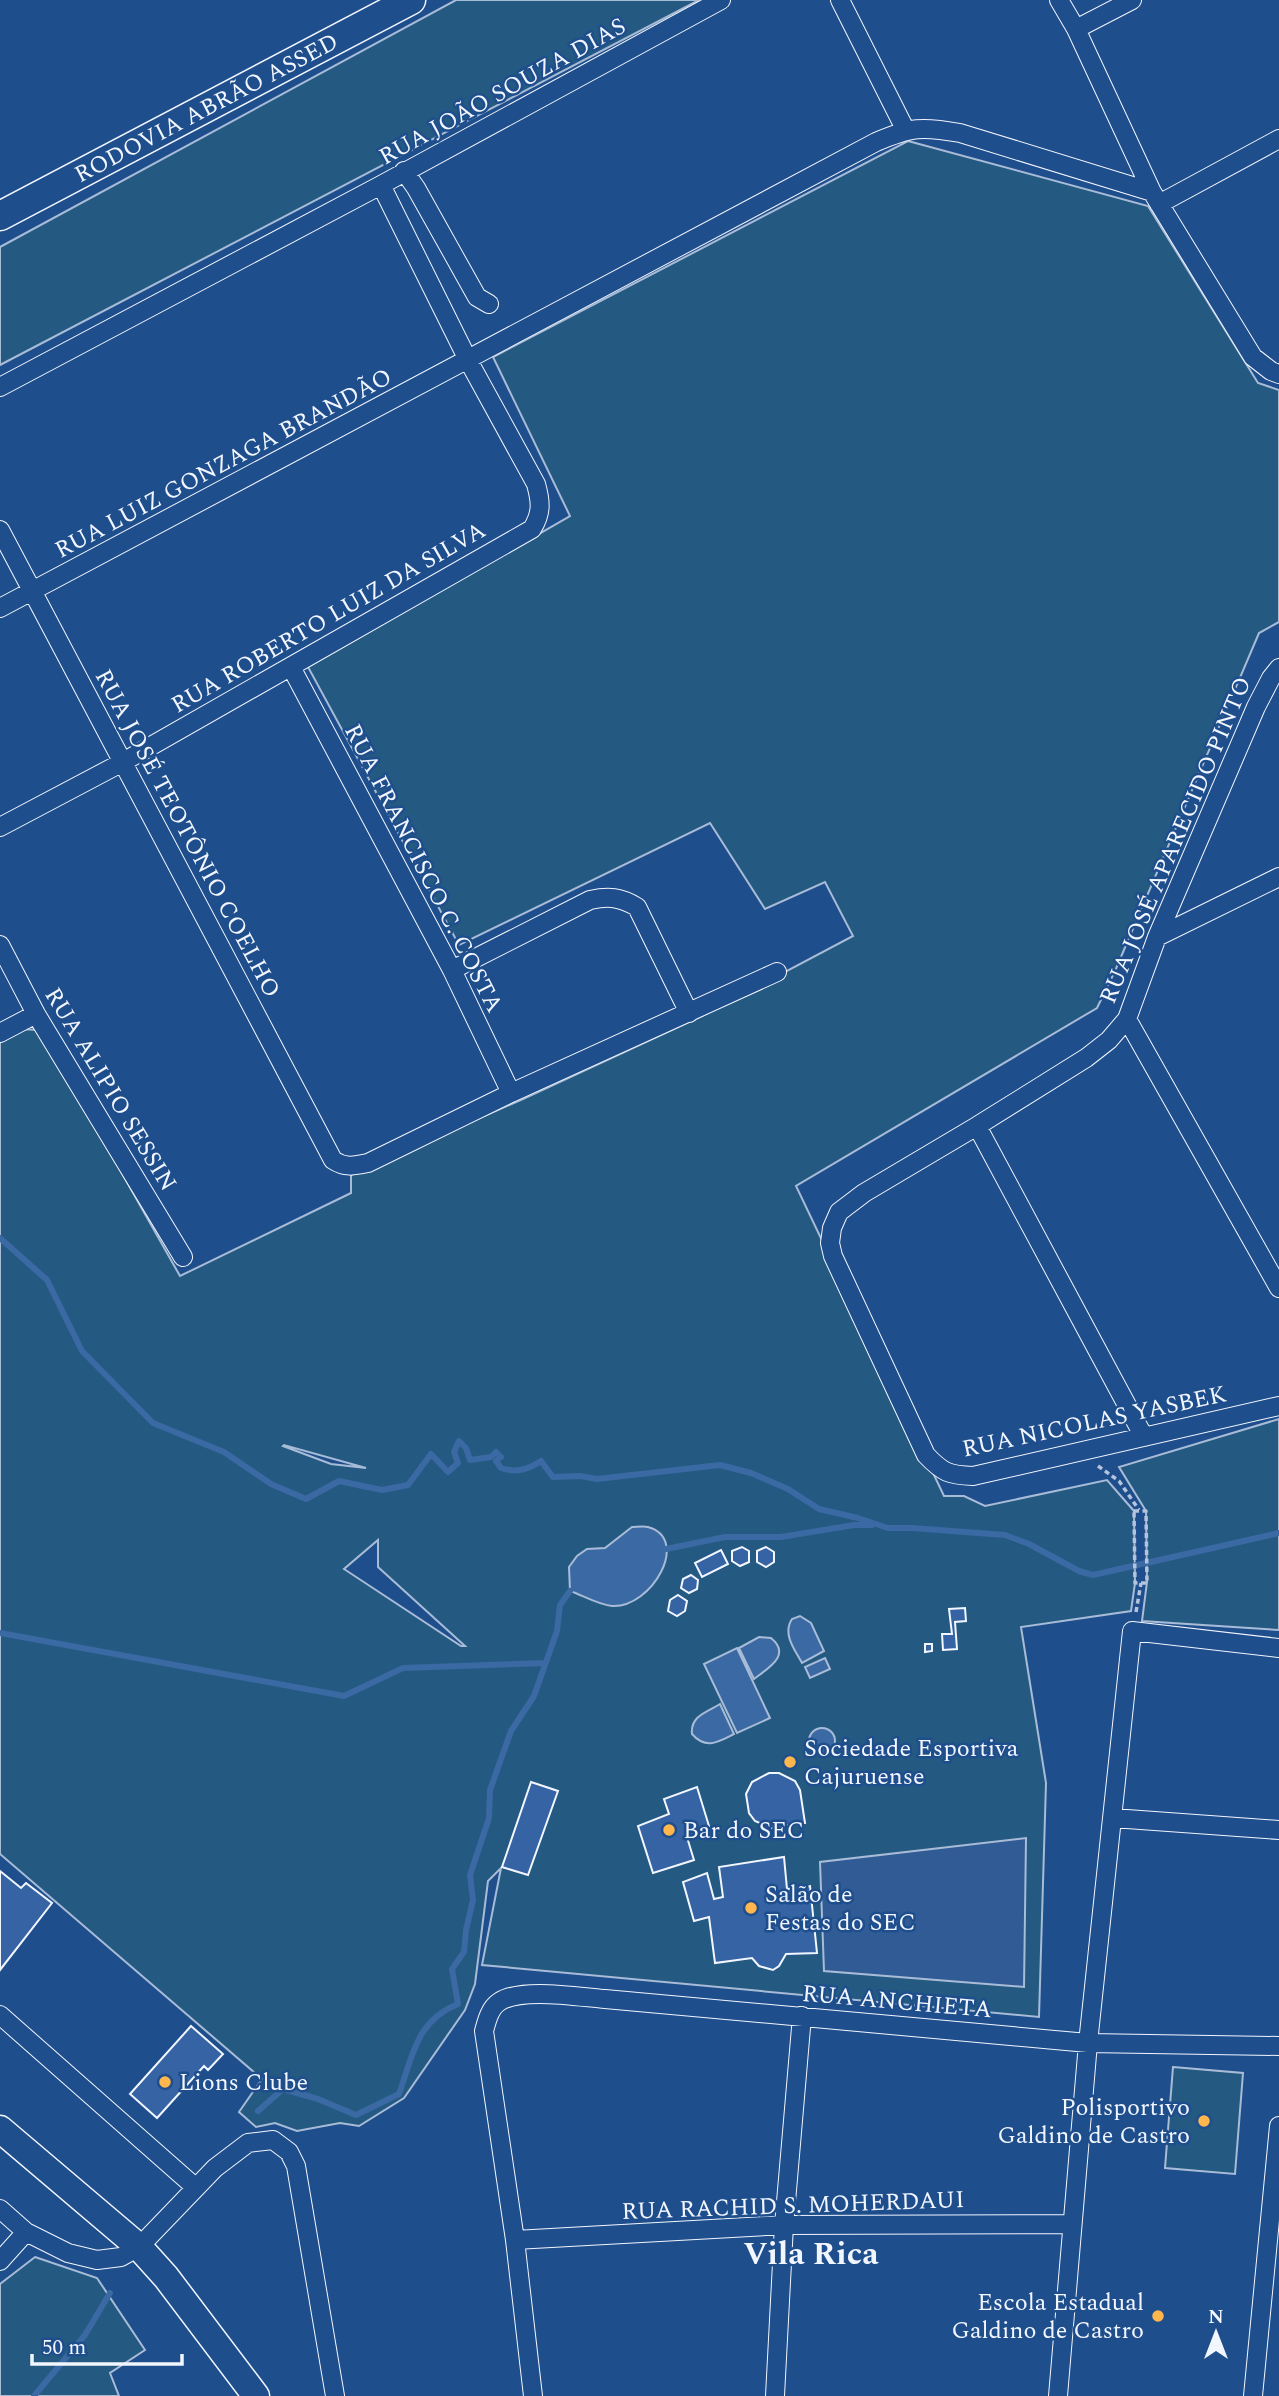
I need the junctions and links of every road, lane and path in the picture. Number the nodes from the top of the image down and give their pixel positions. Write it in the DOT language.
graph roads {
  1 [pos="411,0"];
  2 [pos="721,0"];
  3 [pos="840,0"];
  4 [pos="1059,0"];
  5 [pos="1132,0"];
  6 [pos="1076,30"];
  7 [pos="905,129"];
  8 [pos="1279,139"];
  9 [pos="404,171"];
  10 [pos="381,185"];
  11 [pos="1156,198"];
  12 [pos="0,216"];
  13 [pos="489,304"];
  14 [pos="468,360"];
  15 [pos="1279,374"];
  16 [pos="0,387"];
  17 [pos="0,530"];
  18 [pos="32,591"];
  19 [pos="0,608"];
  20 [pos="291,667"];
  21 [pos="1279,668"];
  22 [pos="123,762"];
  23 [pos="0,827"];
  24 [pos="1279,878"];
  25 [pos="1157,937"];
  26 [pos="0,945"];
  27 [pos="452,970"];
  28 [pos="777,972"];
  29 [pos="689,1013"];
  30 [pos="36,1014"];
  31 [pos="1127,1018"];
  32 [pos="0,1033"];
  33 [pos="511,1093"];
  34 [pos="977,1126"];
  35 [pos="183,1257"];
  36 [pos="1279,1288"];
  37 [pos="1279,1406"];
  38 [pos="1144,1437"];
  39 [pos="1084,1451"];
  40 [pos="926,1455"];
  41 [pos="1139,1510"];
  42 [pos="1140,1583"];
  43 [pos="1132,1631"];
  44 [pos="1279,1648"];
  45 [pos="1113,1818"];
  46 [pos="1279,1830"];
  47 [pos="0,2015"];
  48 [pos="802,2017"];
  49 [pos="1088,2043"];
  50 [pos="1279,2046"];
  51 [pos="1279,2126"];
  52 [pos="0,2129"];
  53 [pos="195,2188"];
  54 [pos="0,2209"];
  55 [pos="1072,2224"];
  56 [pos="784,2225"];
  57 [pos="26,2232"];
  58 [pos="515,2240"];
  59 [pos="139,2247"];
  60 [pos="0,2261"];
  61 [pos="256,2396"];
  62 [pos="335,2396"];
  63 [pos="533,2396"];
  64 [pos="775,2396"];
  65 [pos="1058,2396"];
  66 [pos="1253,2396"];
  1 -- 12 [label="main road, RODOVIA ABRÃO ASSED"];
  2 -- 9 [label="street, RUA JOÃO SOUZA DIAS"];
  3 -- 7 [label="street"];
  4 -- 6 [label="street"];
  5 -- 6 [label="street"];
  6 -- 11 [label="street"];
  7 -- 11 [label="street"];
  7 -- 14 [label="street, RUA LUIZ GONZAGA BRANDÃO"];
  8 -- 11 [label="street"];
  9 -- 10 [label="street, RUA JOÃO SOUZA DIAS"];
  9 -- 13 [label="street"];
  10 -- 14 [label="street"];
  10 -- 16 [label="street, RUA JOÃO SOUZA DIAS"];
  11 -- 15 [label="street"];
  14 -- 18 [label="street, RUA LUIZ GONZAGA BRANDÃO"];
  14 -- 20 [label="street, RUA ROBERTO LUIZ DA SILVA"];
  17 -- 18 [label="street, RUA JOSÉ TEOTÔNIO COELHO"];
  18 -- 19 [label="street, RUA LUIZ GONZAGA BRANDÃO"];
  18 -- 22 [label="street, RUA JOSÉ TEOTÔNIO COELHO"];
  20 -- 22 [label="street, RUA ROBERTO LUIZ DA SILVA"];
  20 -- 27 [label="street, RUA FRANCISCO C. COSTA"];
  21 -- 25 [label="street, RUA JOSÉ APARECIDO PINTO"];
  22 -- 23 [label="street, RUA ROBERTO LUIZ DA SILVA"];
  22 -- 33 [label="street, RUA JOSÉ TEOTÔNIO COELHO"];
  24 -- 25 [label="street"];
  25 -- 31 [label="street, RUA JOSÉ APARECIDO PINTO"];
  26 -- 30 [label="street, RUA ALIPIO SESSIN"];
  27 -- 29 [label="street"];
  27 -- 33 [label="street, RUA FRANCISCO C. COSTA"];
  28 -- 29 [label="street"];
  29 -- 33 [label="street"];
  30 -- 32 [label="street"];
  30 -- 35 [label="street, RUA ALIPIO SESSIN"];
  31 -- 34 [label="street, RUA JOSÉ APARECIDO PINTO"];
  31 -- 36 [label="street"];
  34 -- 38 [label="street"];
  34 -- 40 [label="street, RUA JOSÉ APARECIDO PINTO"];
  37 -- 38 [label="street, RUA NICOLAS YASBEK"];
  38 -- 39 [label="street, RUA NICOLAS YASBEK"];
  39 -- 40 [label="street, RUA NICOLAS YASBEK"];
  39 -- 41 [label="path"];
  42 -- 42 [label="path"];
  42 -- 43 [label="path"];
  43 -- 44 [label="street"];
  43 -- 45 [label="street"];
  45 -- 46 [label="street"];
  45 -- 49 [label="street"];
  47 -- 53 [label="street"];
  48 -- 49 [label="street, RUA ANCHIETA"];
  48 -- 56 [label="street"];
  48 -- 58 [label="street, RUA ANCHIETA"];
  49 -- 50 [label="street, RUA ANCHIETA"];
  49 -- 55 [label="street"];
  51 -- 66 [label="street"];
  52 -- 59 [label="main road"];
  53 -- 59 [label="street"];
  53 -- 62 [label="street"];
  54 -- 57 [label="street"];
  55 -- 56 [label="street, RUA RACHID S. MOHERDAUI"];
  55 -- 65 [label="street"];
  56 -- 58 [label="street, RUA RACHID S. MOHERDAUI"];
  56 -- 64 [label="street"];
  57 -- 59 [label="street"];
  57 -- 60 [label="street"];
  58 -- 63 [label="street"];
  59 -- 61 [label="main road"];
}
